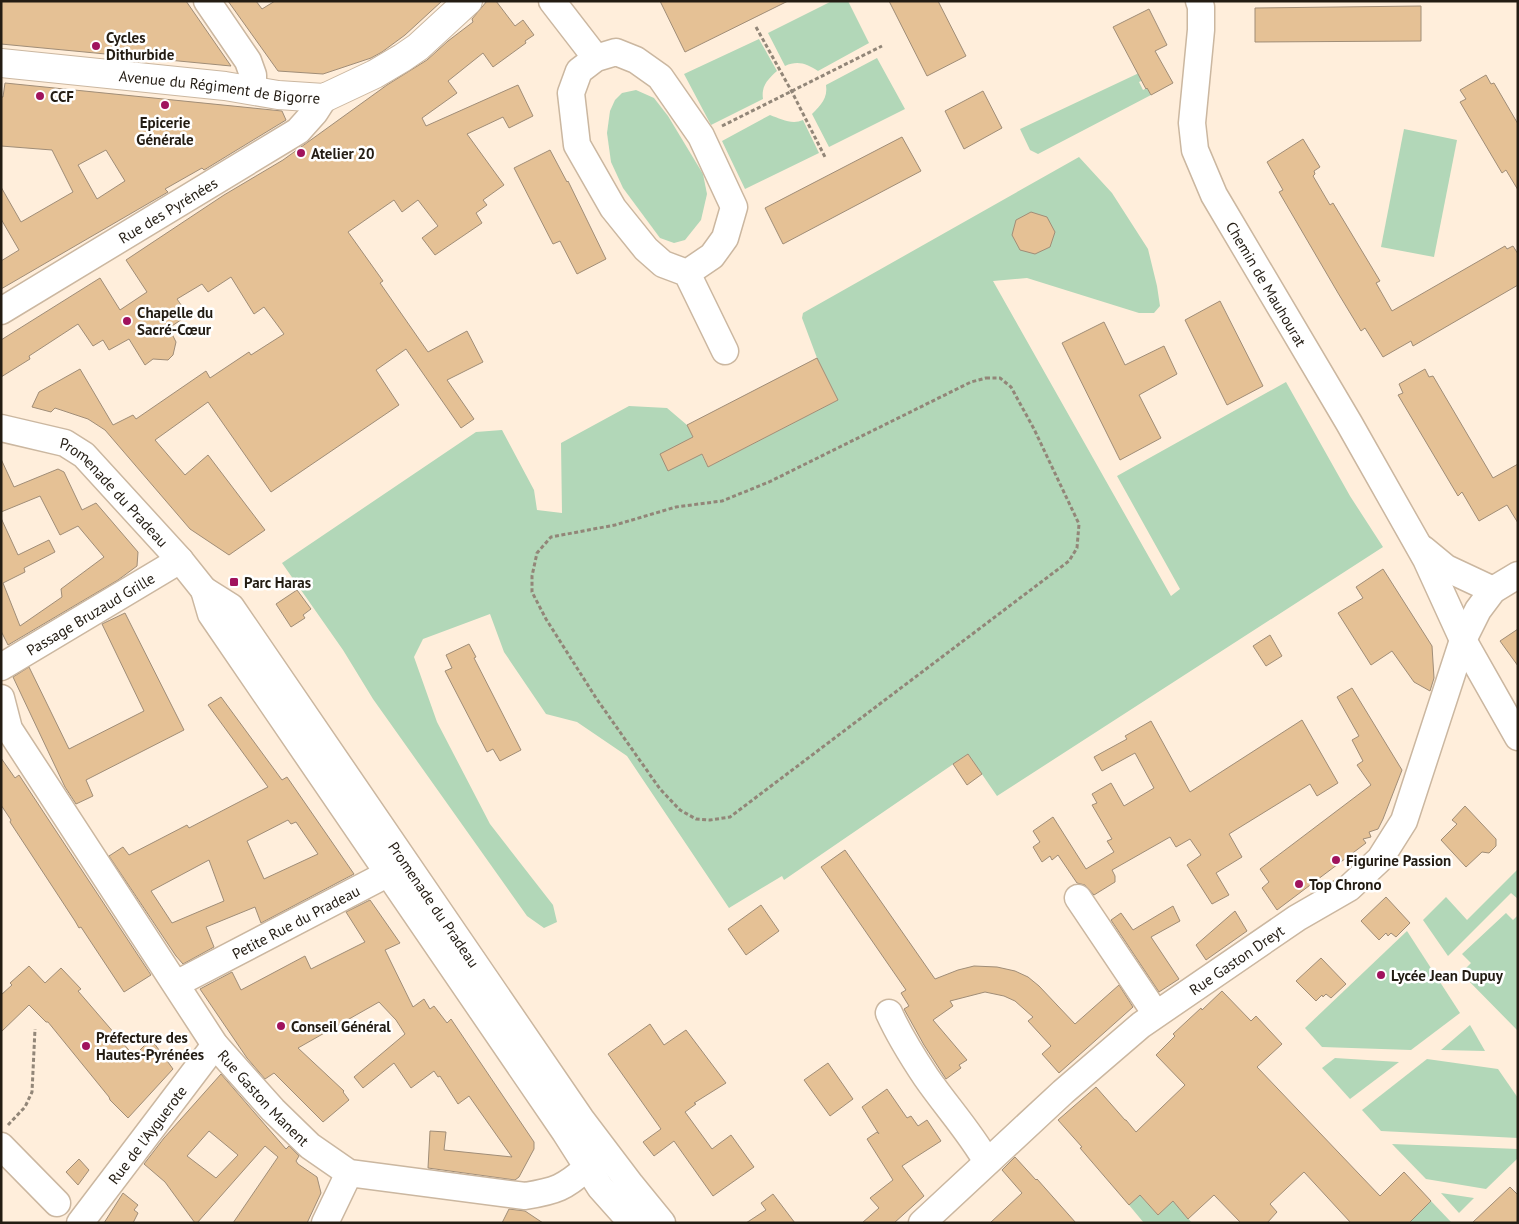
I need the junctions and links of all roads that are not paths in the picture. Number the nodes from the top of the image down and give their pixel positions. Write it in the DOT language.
graph roads {
  1 [pos="207,1"];
  2 [pos="468,1"];
  3 [pos="552,1"];
  4 [pos="1198,1"];
  5 [pos="596,58"];
  6 [pos="1,63"];
  7 [pos="254,90"];
  8 [pos="324,98"];
  9 [pos="687,273"];
  10 [pos="1,311"];
  11 [pos="725,351"];
  12 [pos="1,428"];
  13 [pos="1418,545"];
  14 [pos="180,560"];
  15 [pos="1511,581"];
  16 [pos="204,590"];
  17 [pos="1463,640"];
  18 [pos="1,667"];
  19 [pos="1,698"];
  20 [pos="1518,737"];
  21 [pos="387,874"];
  22 [pos="416,878"];
  23 [pos="1078,898"];
  24 [pos="176,984"];
  25 [pos="889,1013"];
  26 [pos="1156,1014"];
  27 [pos="215,1045"];
  28 [pos="4,1136"];
  29 [pos="987,1162"];
  30 [pos="588,1167"];
  31 [pos="349,1173"];
  32 [pos="57,1202"];
  33 [pos="80,1223"];
  34 [pos="325,1223"];
  35 [pos="632,1223"];
  36 [pos="662,1223"];
  37 [pos="922,1223"];
  1 -- 7 [label="street"];
  2 -- 8 [label="main road, Avenue du Régiment de Bigorre"];
  3 -- 5 [label="street"];
  4 -- 13 [label="street, Chemin de Mauhourat"];
  5 -- 9 [label="street"];
  5 -- 9 [label="street"];
  6 -- 7 [label="main road, Avenue du Régiment de Bigorre"];
  7 -- 8 [label="main road, Avenue du Régiment de Bigorre"];
  8 -- 10 [label="street, Rue des Pyrénées"];
  9 -- 11 [label="street"];
  12 -- 14 [label="street, Promenade du Pradeau"];
  13 -- 15 [label="street, Chemin de Mauhourat"];
  13 -- 17 [label="street, Chemin de Mauhourat"];
  14 -- 16 [label="street, Promenade du Pradeau"];
  14 -- 18 [label="street, Passage Bruzaud Grille"];
  15 -- 17 [label="street, Rue Gaston Dreyt"];
  16 -- 21 [label="street, Promenade du Pradeau"];
  16 -- 22 [label="street, Promenade du Pradeau"];
  17 -- 20 [label="street, Chemin de Mauhourat"];
  17 -- 26 [label="street, Rue Gaston Dreyt"];
  19 -- 24 [label="street, Rue Gaston Manent"];
  21 -- 22 [label="street, Petite Rue du Pradeau"];
  21 -- 24 [label="street, Petite Rue du Pradeau"];
  21 -- 30 [label="street, Promenade du Pradeau"];
  22 -- 36 [label="street, Promenade du Pradeau"];
  23 -- 26 [label="street"];
  24 -- 27 [label="street, Rue Gaston Manent"];
  25 -- 29 [label="street"];
  26 -- 29 [label="street, Rue Gaston Dreyt"];
  27 -- 31 [label="street, Rue Gaston Manent"];
  27 -- 33 [label="street, Rue de l'Ayguerote"];
  28 -- 32 [label="street"];
  29 -- 37 [label="street, Rue Gaston Dreyt"];
  30 -- 31 [label="street, Rue Gaston Manent"];
  30 -- 35 [label="street, Promenade du Pradeau"];
  31 -- 34 [label="street"];
}
